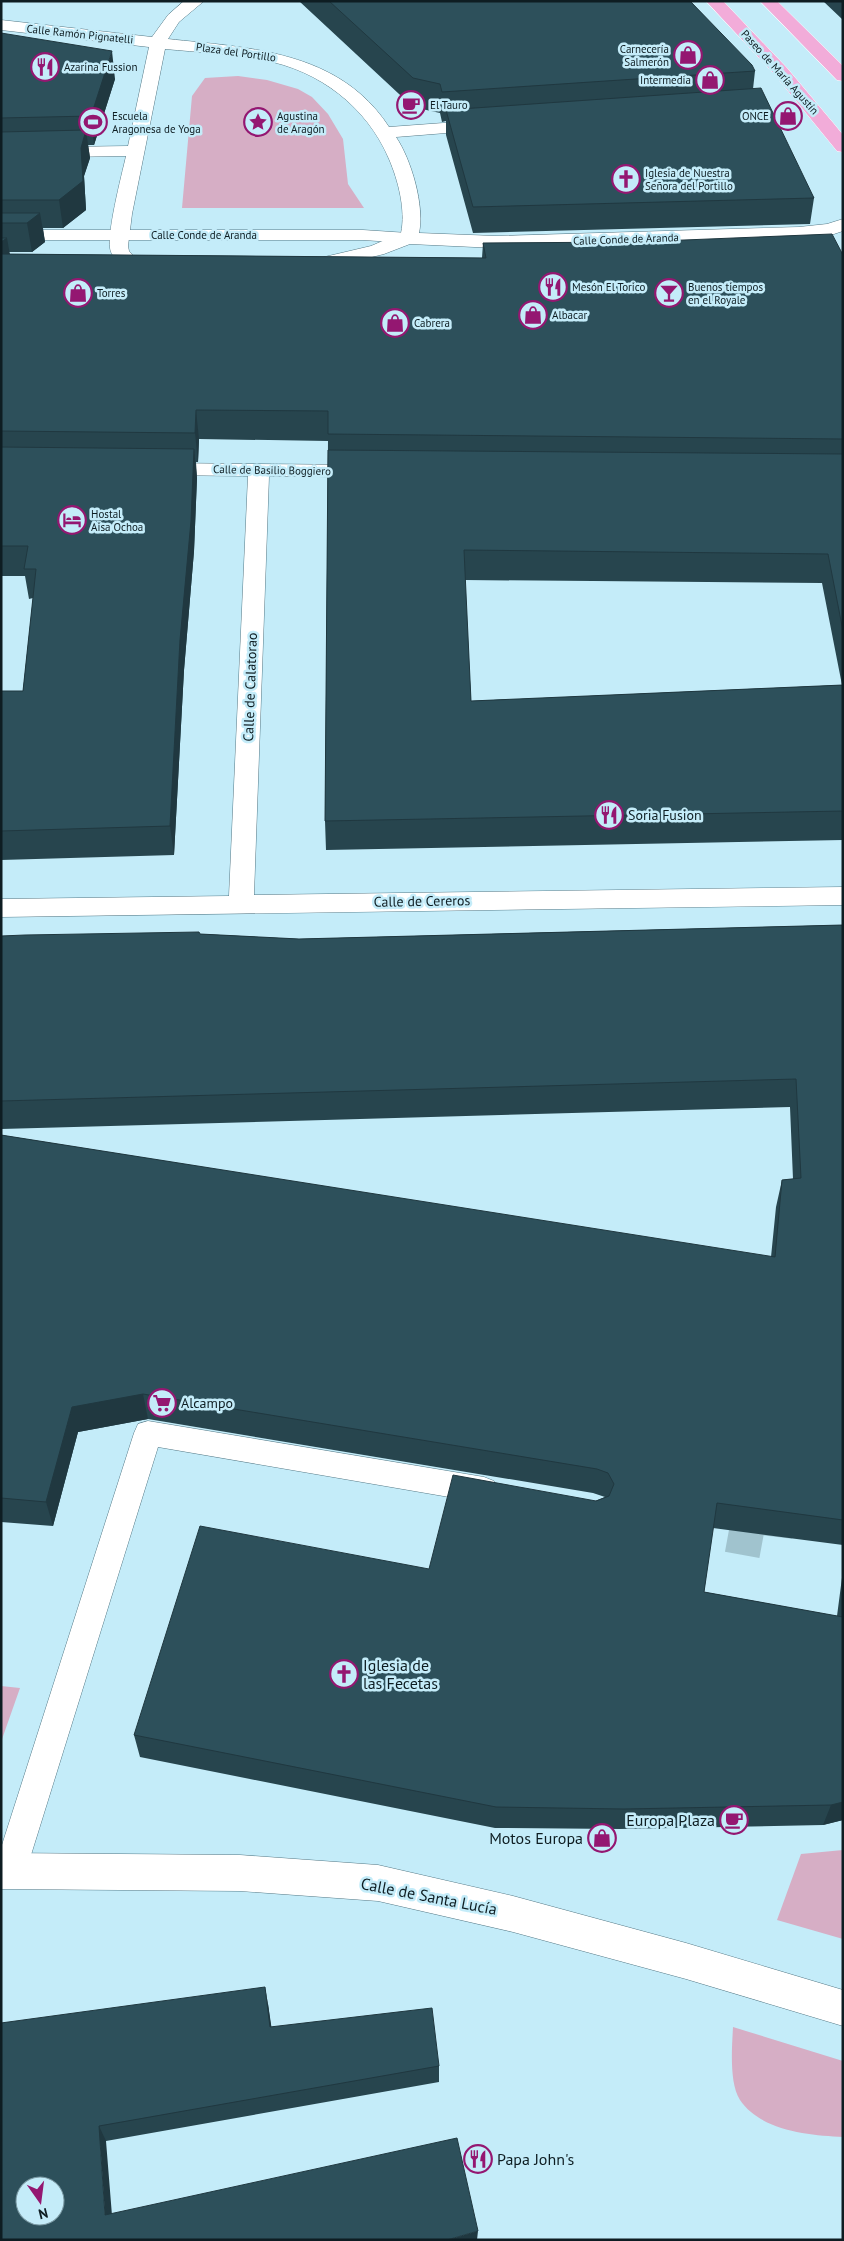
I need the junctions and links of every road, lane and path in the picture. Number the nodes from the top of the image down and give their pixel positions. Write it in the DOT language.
graph roads {
  1 [pos="196,1"];
  2 [pos="714,1"];
  3 [pos="768,1"];
  4 [pos="1,25"];
  5 [pos="158,43"];
  6 [pos="843,76"];
  7 [pos="504,124"];
  8 [pos="386,132"];
  9 [pos="843,147"];
  10 [pos="134,151"];
  11 [pos="1,153"];
  12 [pos="843,224"];
  13 [pos="120,234"];
  14 [pos="1,235"];
  15 [pos="408,238"];
  16 [pos="129,261"];
  17 [pos="327,262"];
  18 [pos="140,469"];
  19 [pos="259,470"];
  20 [pos="385,472"];
  21 [pos="843,896"];
  22 [pos="241,904"];
  23 [pos="1,908"];
  24 [pos="506,1494"];
  25 [pos="6,1871"];
  26 [pos="843,2008"];
  1 -- 5 [label="street"];
  2 -- 9 [label="main road, Paseo de María Agustín"];
  3 -- 6 [label="main road"];
  4 -- 5 [label="street, Calle Ramón Pignatelli"];
  5 -- 8 [label="street, Plaza del Portillo"];
  5 -- 10 [label="street"];
  7 -- 8 [label="street"];
  8 -- 15 [label="street, Plaza del Portillo"];
  10 -- 11 [label="street"];
  10 -- 13 [label="street"];
  12 -- 15 [label="street, Calle Conde de Aranda"];
  13 -- 14 [label="lane, Calle Conde de Aranda"];
  13 -- 15 [label="lane, Calle Conde de Aranda"];
  13 -- 16 [label="street"];
  15 -- 17 [label="street, Calle Conde de Aranda"];
  18 -- 19 [label="street, Calle de Basilio Boggiero"];
  19 -- 20 [label="street, Calle de Basilio Boggiero"];
  19 -- 22 [label="street, Calle de Calatorao"];
  21 -- 22 [label="street, Calle de Cereros"];
  22 -- 23 [label="street, Calle de Cereros"];
  24 -- 25 [label="lane"];
  25 -- 26 [label="street, Calle de Santa Lucía"];
}
